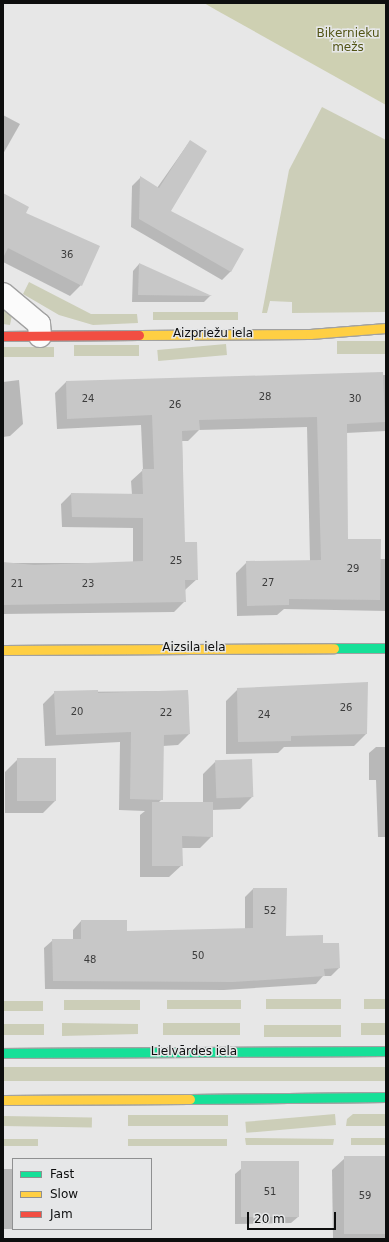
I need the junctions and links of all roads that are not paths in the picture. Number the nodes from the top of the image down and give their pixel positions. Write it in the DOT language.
graph roads {
  1 [pos="3,294"];
  2 [pos="386,328"];
  3 [pos="3,336"];
  4 [pos="40,336"];
  5 [pos="386,648"];
  6 [pos="3,650"];
  7 [pos="386,1051"];
  8 [pos="3,1053"];
  9 [pos="386,1097"];
  10 [pos="3,1100"];
  1 -- 4 [label="street"];
  2 -- 4 [label="street, Aizpriežu iela"];
  3 -- 4 [label="street, Aizpriežu iela"];
  5 -- 6 [label="street, Aizsila iela"];
  7 -- 8 [label="street, Lielvārdes iela"];
  9 -- 10 [label="street"];
}
